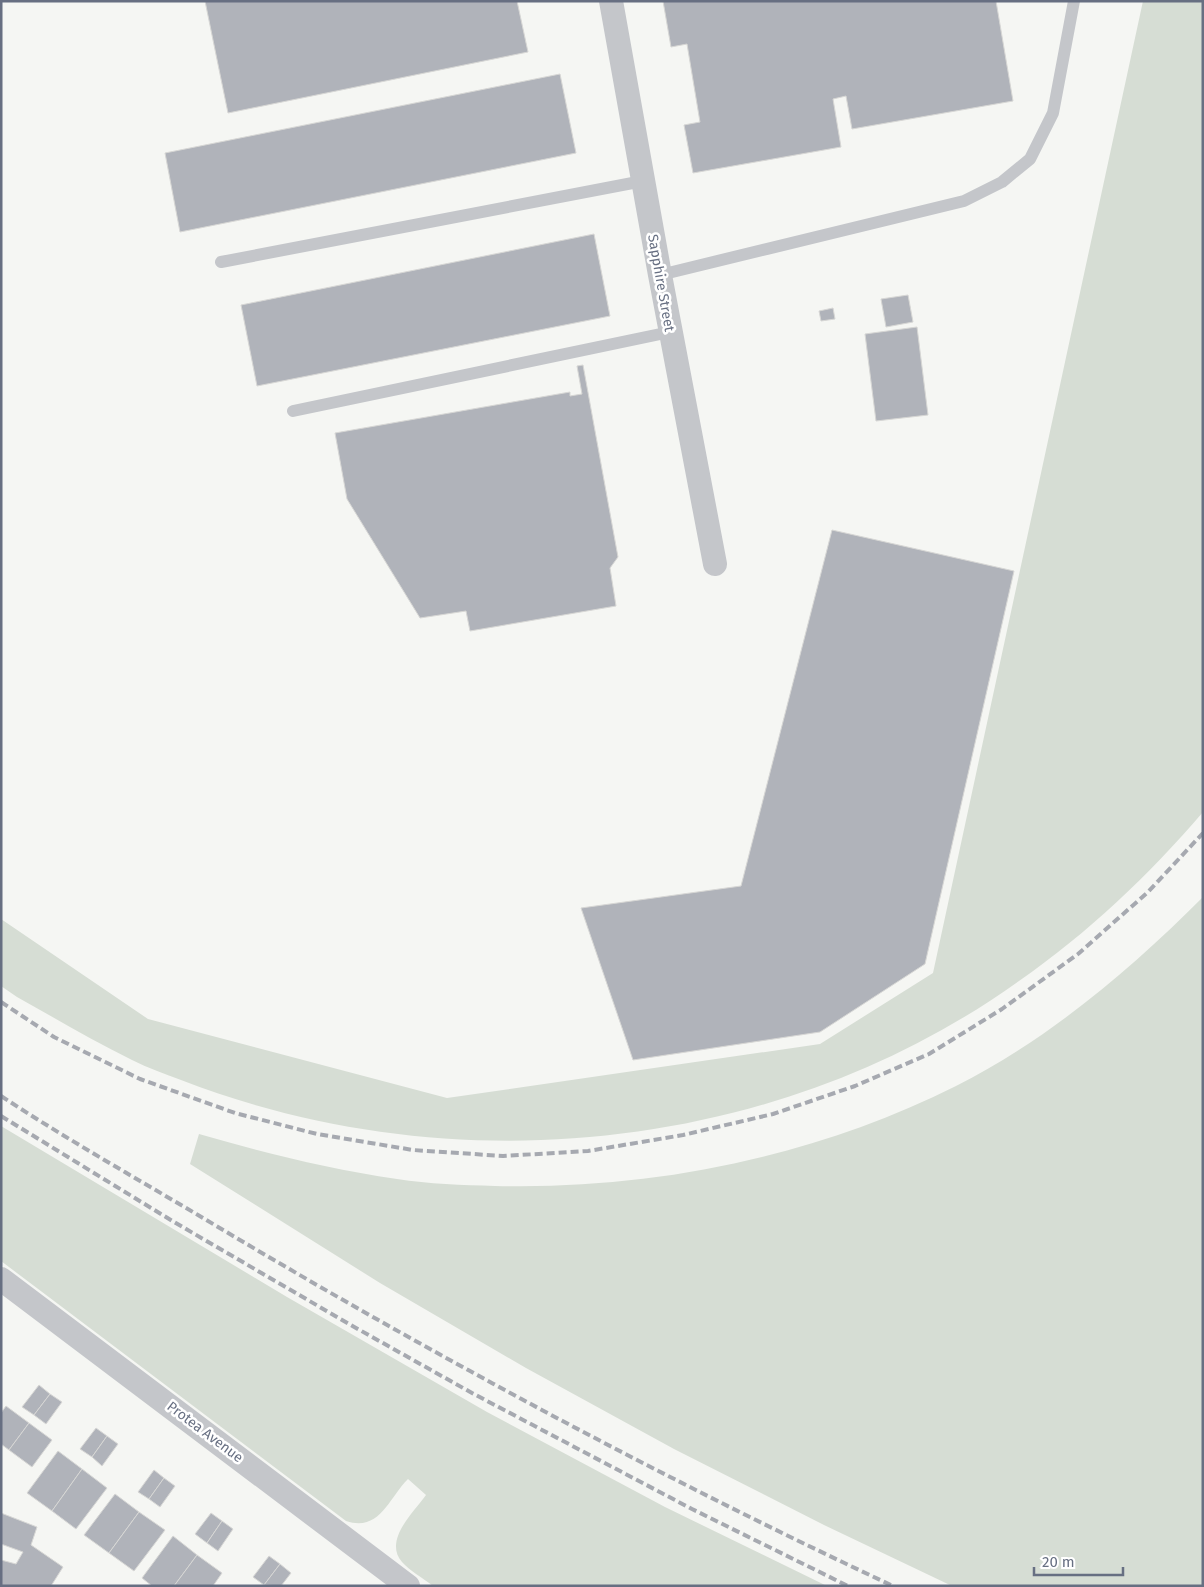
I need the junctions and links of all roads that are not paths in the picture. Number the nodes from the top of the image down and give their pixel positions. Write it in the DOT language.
graph roads {
  1 [pos="612,1"];
  2 [pos="1074,1"];
  3 [pos="643,181"];
  4 [pos="221,262"];
  5 [pos="660,275"];
  6 [pos="670,332"];
  7 [pos="293,411"];
  8 [pos="715,564"];
  9 [pos="1,1279"];
  10 [pos="408,1586"];
  1 -- 3 [label="street, Sapphire Street"];
  2 -- 5 [label="lane"];
  3 -- 4 [label="lane"];
  3 -- 5 [label="street, Sapphire Street"];
  5 -- 6 [label="street, Sapphire Street"];
  6 -- 7 [label="lane"];
  6 -- 8 [label="street, Sapphire Street"];
  9 -- 10 [label="street, Protea Avenue"];
}
